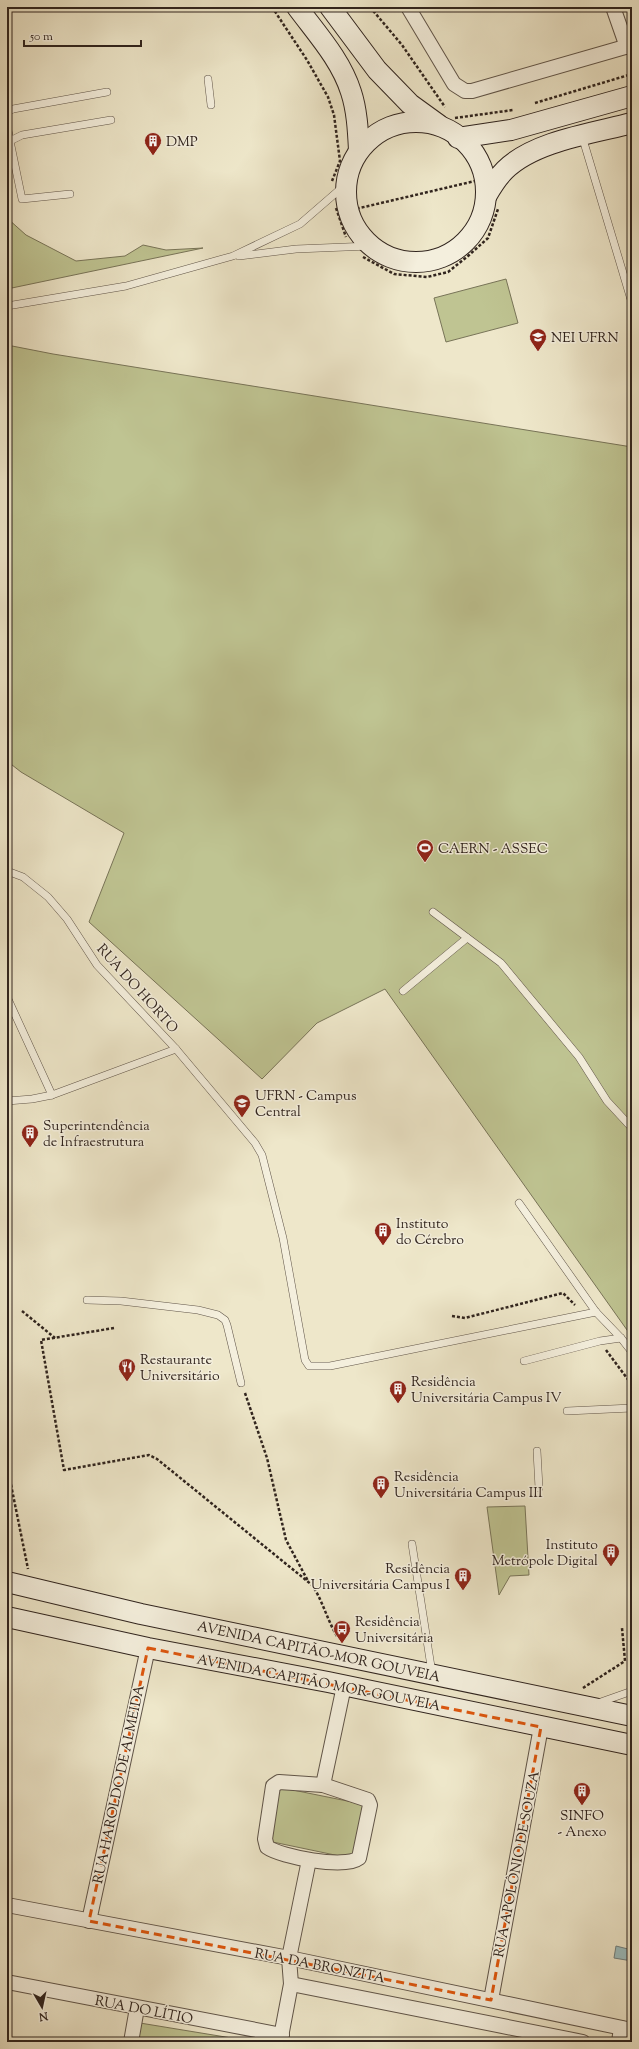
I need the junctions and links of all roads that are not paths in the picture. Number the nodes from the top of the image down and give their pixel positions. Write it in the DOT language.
graph roads {
  1 [pos="297,7"];
  2 [pos="330,7"];
  3 [pos="408,7"];
  4 [pos="613,7"];
  5 [pos="629,46"];
  6 [pos="208,78"];
  7 [pos="107,92"];
  8 [pos="632,96"];
  9 [pos="211,105"];
  10 [pos="7,112"];
  11 [pos="111,120"];
  12 [pos="632,123"];
  13 [pos="7,125"];
  14 [pos="454,135"];
  15 [pos="582,136"];
  16 [pos="10,141"];
  17 [pos="359,150"];
  18 [pos="340,185"];
  19 [pos="490,193"];
  20 [pos="70,194"];
  21 [pos="362,247"];
  22 [pos="233,256"];
  23 [pos="632,304"];
  24 [pos="7,306"];
  25 [pos="7,871"];
  26 [pos="433,912"];
  27 [pos="467,938"];
  28 [pos="403,991"];
  29 [pos="7,997"];
  30 [pos="176,1049"];
  31 [pos="52,1095"];
  32 [pos="7,1101"];
  33 [pos="632,1128"];
  34 [pos="519,1203"];
  35 [pos="87,1300"];
  36 [pos="596,1312"];
  37 [pos="621,1338"];
  38 [pos="632,1352"];
  39 [pos="524,1361"];
  40 [pos="241,1384"];
  41 [pos="632,1408"];
  42 [pos="567,1411"];
  43 [pos="537,1451"];
  44 [pos="539,1488"];
  45 [pos="412,1544"];
  46 [pos="7,1582"];
  47 [pos="7,1617"];
  48 [pos="148,1648"];
  49 [pos="432,1675"];
  50 [pos="344,1686"];
  51 [pos="632,1691"];
  52 [pos="591,1706"];
  53 [pos="632,1716"];
  54 [pos="541,1727"];
  55 [pos="632,1745"];
  56 [pos="323,1785"];
  57 [pos="309,1860"];
  58 [pos="7,1905"];
  59 [pos="89,1920"];
  60 [pos="289,1958"];
  61 [pos="7,1982"];
  62 [pos="291,1984"];
  63 [pos="491,2000"];
  64 [pos="137,2008"];
  65 [pos="627,2029"];
  66 [pos="281,2038"];
  67 [pos="131,2042"];
  68 [pos="583,2042"];
  69 [pos="619,2042"];
  1 -- 17 [label="main road"];
  2 -- 14 [label="main road"];
  3 -- 5 [label="street"];
  4 -- 5 [label="street"];
  6 -- 9 [label="lane"];
  7 -- 10 [label="lane"];
  8 -- 14 [label="main road"];
  11 -- 16 [label="lane"];
  12 -- 15 [label="main road"];
  13 -- 16 [label="lane"];
  14 -- 17 [label="main road"];
  14 -- 19 [label="main road"];
  15 -- 19 [label="main road"];
  15 -- 23 [label="lane"];
  16 -- 20 [label="lane"];
  17 -- 18 [label="main road"];
  18 -- 21 [label="main road"];
  18 -- 22 [label="lane"];
  19 -- 21 [label="main road"];
  21 -- 22 [label="lane"];
  22 -- 24 [label="lane"];
  25 -- 30 [label="lane, RUA DO HORTO"];
  26 -- 27 [label="lane"];
  27 -- 28 [label="lane"];
  27 -- 33 [label="lane"];
  29 -- 31 [label="lane"];
  30 -- 31 [label="lane, RUA DO HORTO"];
  30 -- 36 [label="lane"];
  31 -- 32 [label="lane, RUA DO HORTO"];
  34 -- 36 [label="lane"];
  35 -- 40 [label="lane"];
  36 -- 37 [label="lane"];
  37 -- 38 [label="lane"];
  37 -- 39 [label="lane"];
  41 -- 42 [label="lane"];
  43 -- 44 [label="lane"];
  45 -- 49 [label="lane"];
  46 -- 49 [label="main road, AVENIDA CAPITÃO-MOR GOUVEIA"];
  47 -- 48 [label="main road, AVENIDA CAPITÃO MOR-GOUVEIA"];
  48 -- 50 [label="main road, AVENIDA CAPITÃO MOR-GOUVEIA"];
  48 -- 59 [label="street, RUA HAROLDO DE ALMEIDA"];
  49 -- 52 [label="main road, AVENIDA CAPITÃO-MOR GOUVEIA"];
  50 -- 54 [label="main road, AVENIDA CAPITÃO MOR-GOUVEIA"];
  50 -- 56 [label="street"];
  51 -- 52 [label="lane"];
  52 -- 53 [label="main road, AVENIDA CAPITÃO-MOR GOUVEIA"];
  54 -- 55 [label="main road, AVENIDA CAPITÃO MOR-GOUVEIA"];
  54 -- 63 [label="street, RUA APOLÔNIO DE SOUZA"];
  56 -- 57 [label="street"];
  56 -- 57 [label="street"];
  57 -- 60 [label="street"];
  58 -- 59 [label="street, RUA DA BRONZITA"];
  59 -- 60 [label="street, RUA DA BRONZITA"];
  60 -- 62 [label="street"];
  60 -- 63 [label="street, RUA DA BRONZITA"];
  61 -- 64 [label="street, RUA DO LÍTIO"];
  62 -- 66 [label="street"];
  62 -- 68 [label="street, RUA DA BRONZITA"];
  63 -- 65 [label="street, RUA DA BRONZITA"];
  64 -- 66 [label="street, RUA DO LÍTIO"];
  64 -- 67 [label="street"];
  65 -- 69 [label="street"];
}
